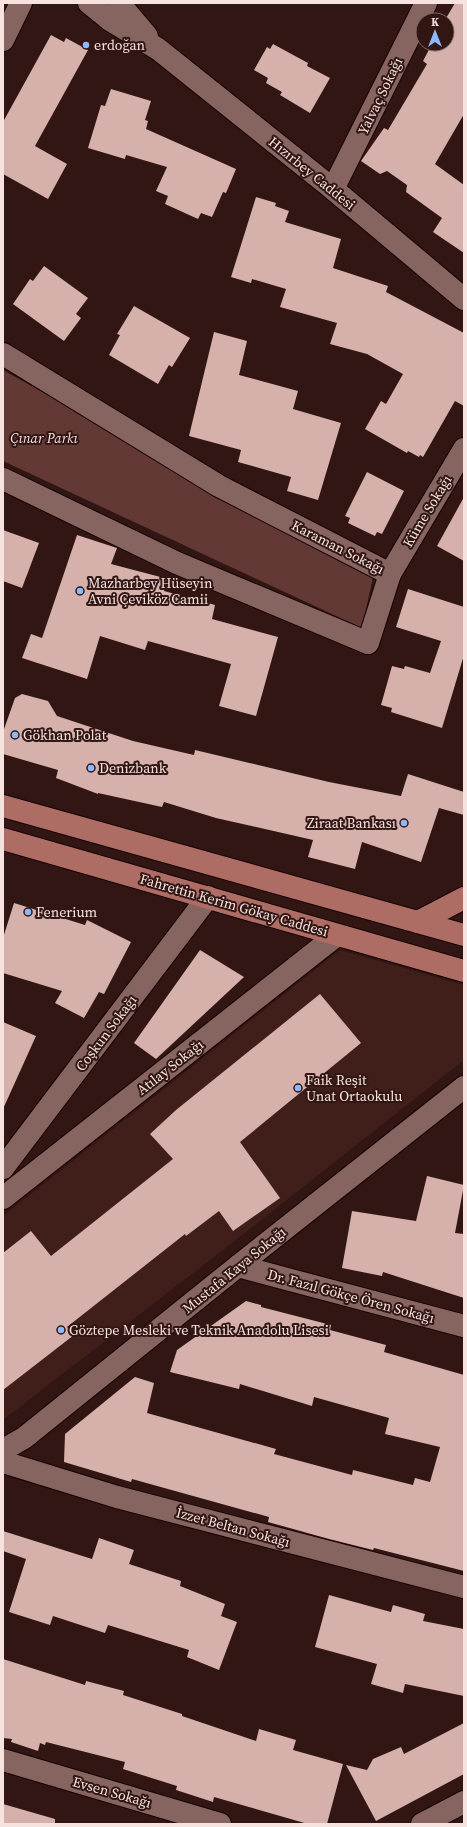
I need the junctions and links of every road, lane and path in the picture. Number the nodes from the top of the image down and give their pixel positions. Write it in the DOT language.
graph roads {
  1 [pos="21,3"];
  2 [pos="89,3"];
  3 [pos="426,3"];
  4 [pos="114,12"];
  5 [pos="3,40"];
  6 [pos="333,190"];
  7 [pos="464,299"];
  8 [pos="3,354"];
  9 [pos="464,449"];
  10 [pos="3,479"];
  11 [pos="390,574"];
  12 [pos="3,806"];
  13 [pos="3,839"];
  14 [pos="208,897"];
  15 [pos="464,898"];
  16 [pos="418,922"];
  17 [pos="337,935"];
  18 [pos="464,935"];
  19 [pos="464,971"];
  20 [pos="464,1087"];
  21 [pos="3,1168"];
  22 [pos="3,1198"];
  23 [pos="238,1266"];
  24 [pos="464,1326"];
  25 [pos="3,1450"];
  26 [pos="3,1462"];
  27 [pos="464,1587"];
  28 [pos="3,1760"];
  29 [pos="464,1802"];
  30 [pos="220,1824"];
  31 [pos="422,1824"];
  1 -- 5 [label="street"];
  2 -- 4 [label="street, Hızırbey Caddesi"];
  3 -- 6 [label="street, Yalvaç Sokağı"];
  4 -- 6 [label="street, Hızırbey Caddesi"];
  6 -- 7 [label="street, Hızırbey Caddesi"];
  8 -- 11 [label="street, Karaman Sokağı"];
  9 -- 11 [label="street, Küme Sokağı"];
  10 -- 11 [label="street, Karaman Sokağı"];
  12 -- 16 [label="main road"];
  13 -- 14 [label="main road, Fahrettin Kerim Gökay Caddesi"];
  14 -- 17 [label="main road, Fahrettin Kerim Gökay Caddesi"];
  14 -- 21 [label="street, Coşkun Sokağı"];
  15 -- 16 [label="main road"];
  16 -- 18 [label="main road"];
  17 -- 19 [label="main road, Fahrettin Kerim Gökay Caddesi"];
  17 -- 22 [label="street, Atılay Sokağı"];
  20 -- 23 [label="street, Mustafa Kaya Sokağı"];
  23 -- 24 [label="street, Dr. Fazıl Gökçe Ören Sokağı"];
  23 -- 25 [label="street, Mustafa Kaya Sokağı"];
  26 -- 27 [label="street, İzzet Beltan Sokağı"];
  28 -- 30 [label="street, Evsen Sokağı"];
  29 -- 31 [label="street"];
}
